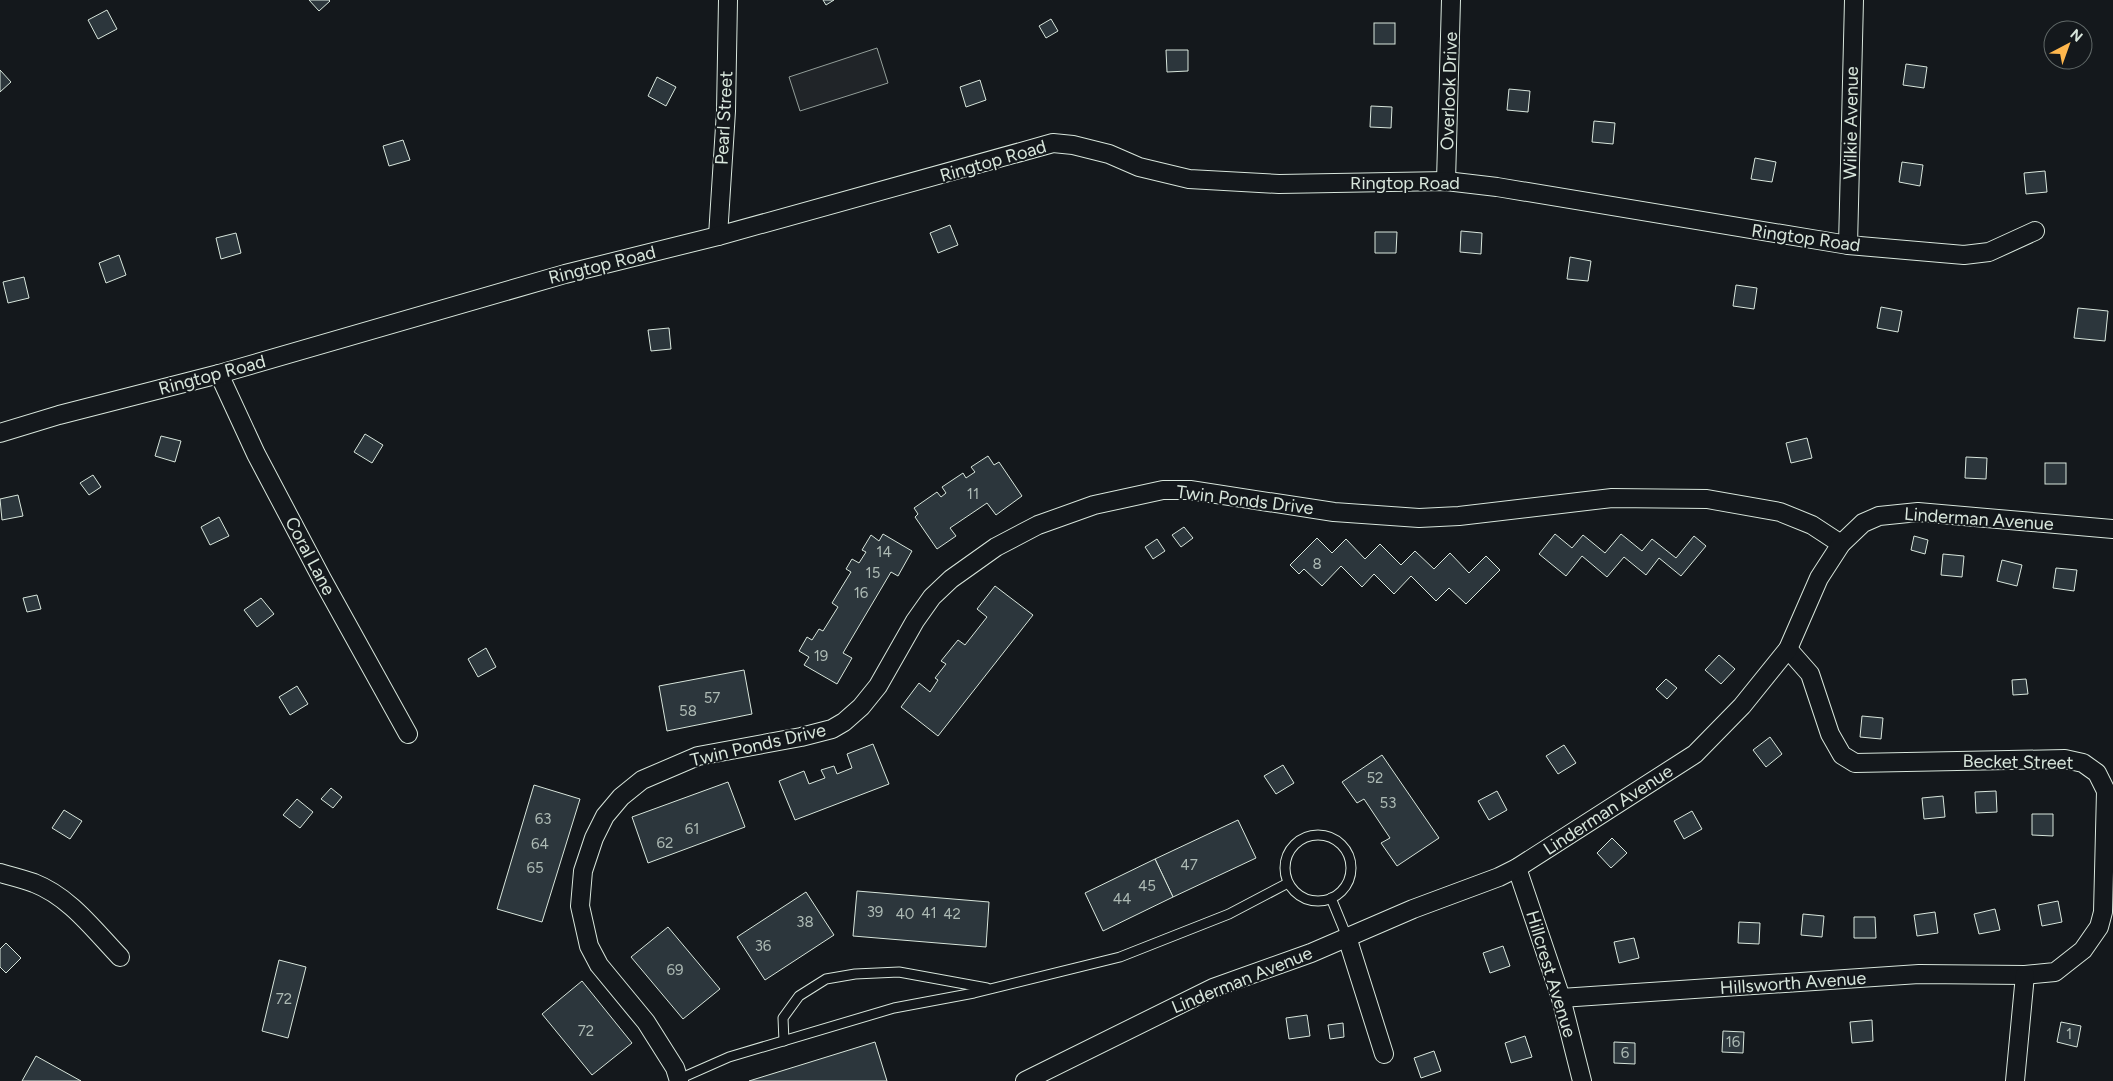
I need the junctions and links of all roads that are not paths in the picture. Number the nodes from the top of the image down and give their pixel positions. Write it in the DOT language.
graph roads {
  1 [pos="728,0"];
  2 [pos="1451,0"];
  3 [pos="1854,0"];
  4 [pos="1446,182"];
  5 [pos="2035,231"];
  6 [pos="718,236"];
  7 [pos="1848,245"];
  8 [pos="219,374"];
  9 [pos="0,434"];
  10 [pos="2113,529"];
  11 [pos="1841,544"];
  12 [pos="1788,648"];
  13 [pos="408,734"];
  14 [pos="1518,868"];
  15 [pos="0,873"];
  16 [pos="1288,882"];
  17 [pos="1331,898"];
  18 [pos="1347,937"];
  19 [pos="120,957"];
  20 [pos="2024,975"];
  21 [pos="991,989"];
  22 [pos="1561,998"];
  23 [pos="784,1041"];
  24 [pos="1384,1054"];
  25 [pos="679,1080"];
  26 [pos="1026,1081"];
  27 [pos="1582,1081"];
  28 [pos="2015,1081"];
  1 -- 6 [label="street, Pearl Street"];
  2 -- 4 [label="street, Overlook Drive"];
  3 -- 7 [label="street, Wilkie Avenue"];
  4 -- 6 [label="street, Ringtop Road"];
  4 -- 7 [label="street, Ringtop Road"];
  5 -- 7 [label="street, Ringtop Road"];
  6 -- 8 [label="street, Ringtop Road"];
  8 -- 9 [label="street, Ringtop Road"];
  8 -- 13 [label="street, Coral Lane"];
  10 -- 11 [label="street, Linderman Avenue"];
  11 -- 12 [label="street, Linderman Avenue"];
  11 -- 25 [label="street, Twin Ponds Drive"];
  12 -- 14 [label="street, Linderman Avenue"];
  12 -- 20 [label="street, Becket Street"];
  14 -- 18 [label="street, Linderman Avenue"];
  14 -- 22 [label="street, Hillcrest Avenue"];
  15 -- 19 [label="street"];
  16 -- 17 [label="lane"];
  16 -- 17 [label="lane"];
  16 -- 21 [label="lane"];
  17 -- 18 [label="lane"];
  18 -- 24 [label="street"];
  18 -- 26 [label="street, Linderman Avenue"];
  20 -- 22 [label="street, Hillsworth Avenue"];
  20 -- 28 [label="street"];
  21 -- 23 [label="lane"];
  21 -- 23 [label="lane"];
  22 -- 27 [label="street, Hillcrest Avenue"];
  23 -- 25 [label="lane"];
}
